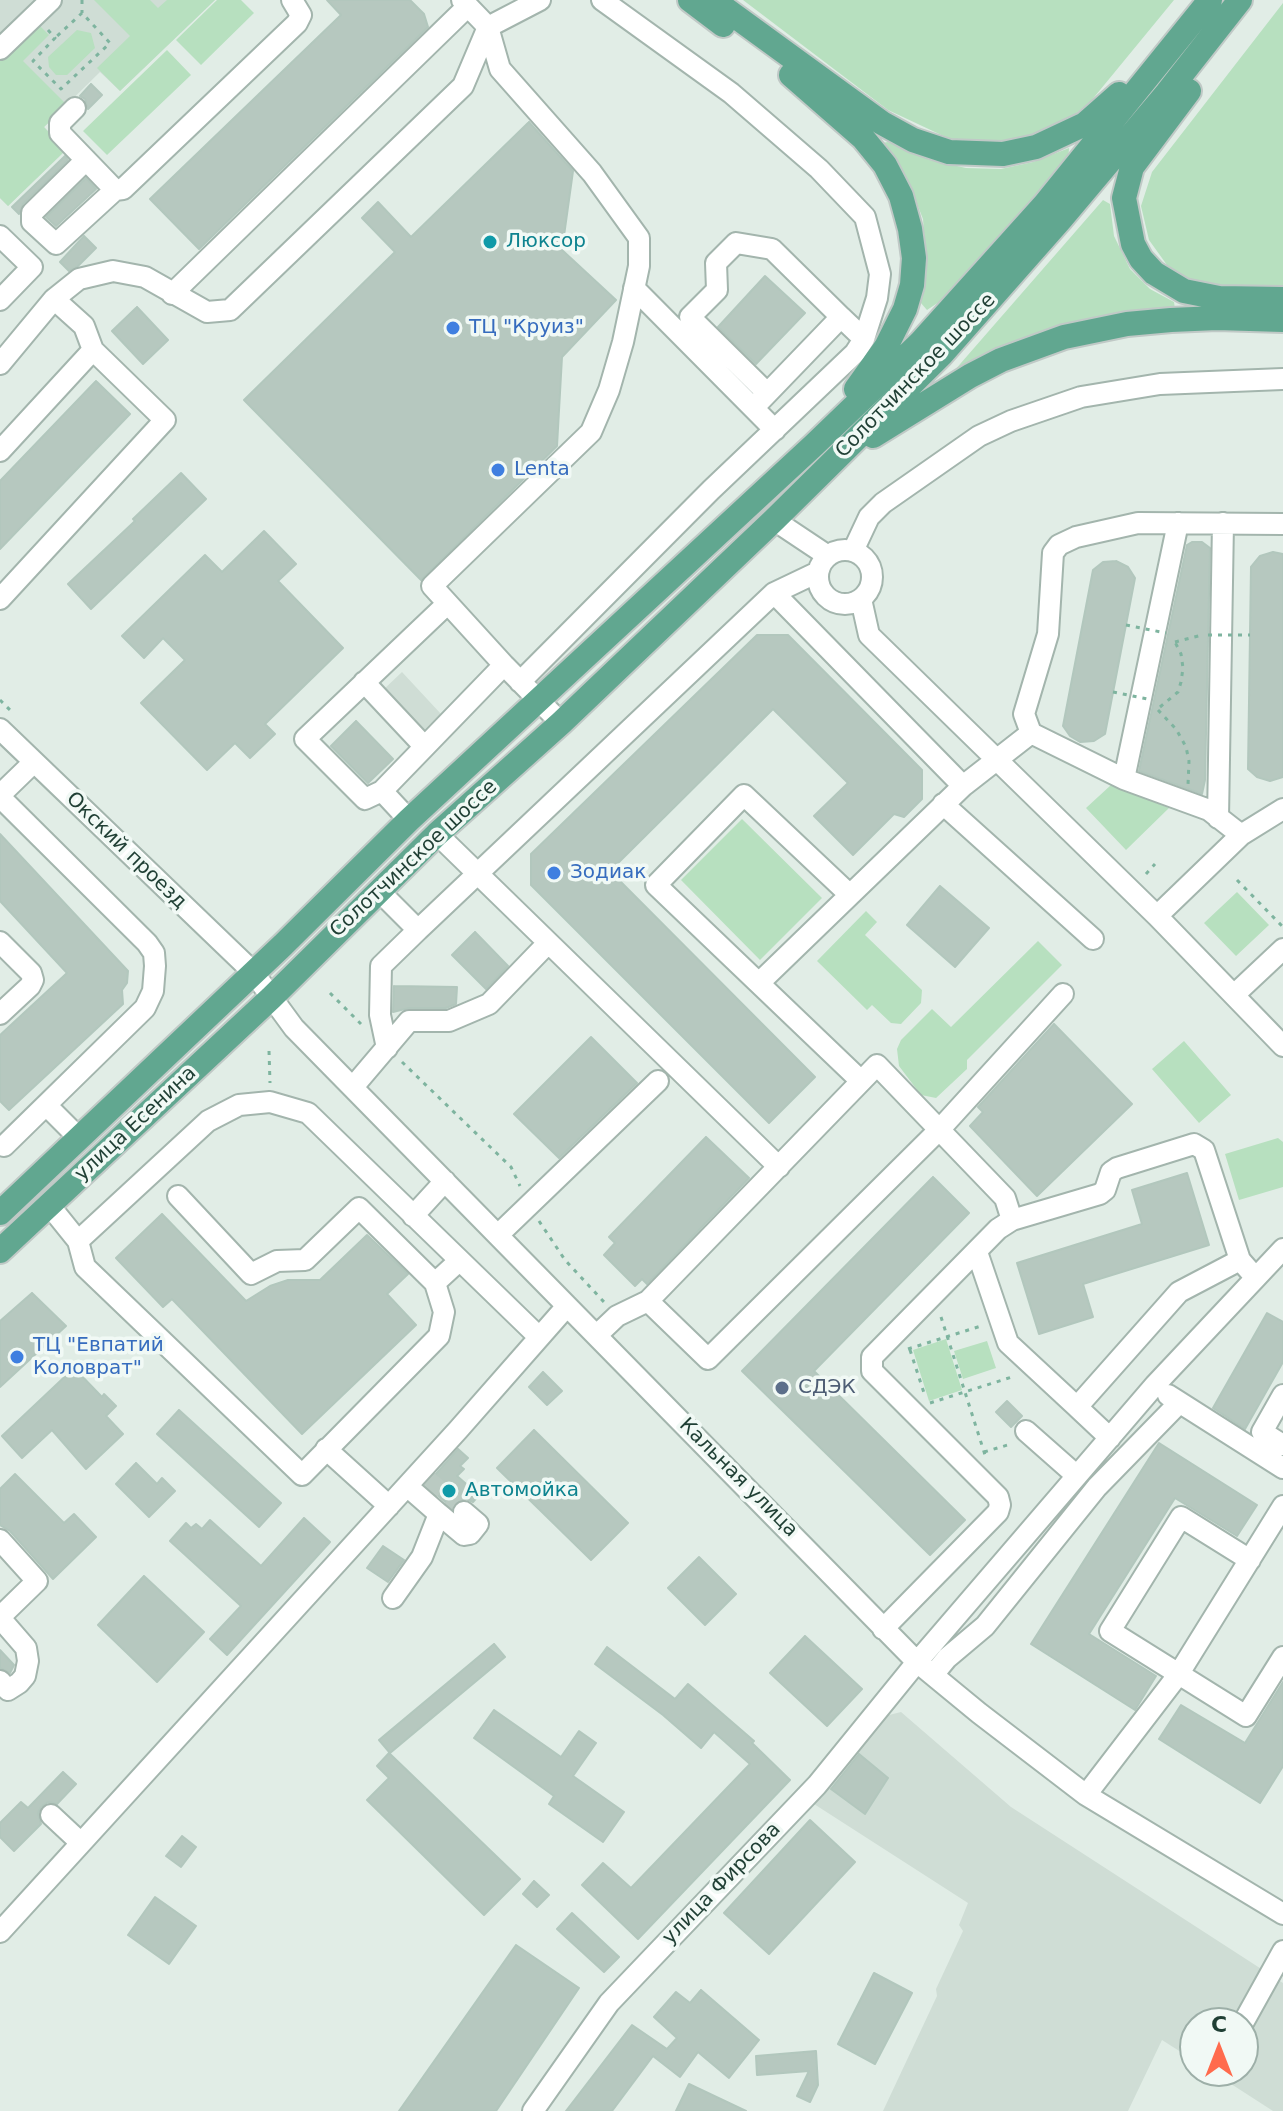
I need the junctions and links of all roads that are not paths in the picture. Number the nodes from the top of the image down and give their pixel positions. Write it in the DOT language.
graph roads {
  1 [pos="51,0"];
  2 [pos="292,0"];
  3 [pos="540,0"];
  4 [pos="602,0"];
  5 [pos="690,0"];
  6 [pos="713,0"];
  7 [pos="1194,0"];
  8 [pos="1210,0"];
  9 [pos="1240,0"];
  10 [pos="1256,0"];
  11 [pos="465,3"];
  12 [pos="488,27"];
  13 [pos="0,49"];
  14 [pos="75,108"];
  15 [pos="86,160"];
  16 [pos="115,190"];
  17 [pos="0,236"];
  18 [pos="634,288"];
  19 [pos="172,294"];
  20 [pos="54,299"];
  21 [pos="1283,299"];
  22 [pos="0,300"];
  23 [pos="841,317"];
  24 [pos="1283,320"];
  25 [pos="864,339"];
  26 [pos="93,350"];
  27 [pos="0,364"];
  28 [pos="1283,379"];
  29 [pos="760,401"];
  30 [pos="775,430"];
  31 [pos="814,445"];
  32 [pos="0,451"];
  33 [pos="834,461"];
  34 [pos="774,520"];
  35 [pos="1178,523"];
  36 [pos="1223,523"];
  37 [pos="1283,524"];
  38 [pos="853,551"];
  39 [pos="823,564"];
  40 [pos="774,593"];
  41 [pos="0,599"];
  42 [pos="861,599"];
  43 [pos="447,604"];
  44 [pos="504,665"];
  45 [pos="364,682"];
  46 [pos="520,682"];
  47 [pos="537,700"];
  48 [pos="561,723"];
  49 [pos="0,729"];
  50 [pos="1031,733"];
  51 [pos="424,746"];
  52 [pos="996,760"];
  53 [pos="34,762"];
  54 [pos="1124,779"];
  55 [pos="963,786"];
  56 [pos="382,791"];
  57 [pos="0,796"];
  58 [pos="943,804"];
  59 [pos="1283,809"];
  60 [pos="1218,818"];
  61 [pos="409,820"];
  62 [pos="437,834"];
  63 [pos="1241,835"];
  64 [pos="476,874"];
  65 [pos="379,891"];
  66 [pos="850,895"];
  67 [pos="1157,916"];
  68 [pos="418,930"];
  69 [pos="1093,939"];
  70 [pos="0,942"];
  71 [pos="548,943"];
  72 [pos="1283,949"];
  73 [pos="253,972"];
  74 [pos="759,983"];
  75 [pos="1063,994"];
  76 [pos="1234,995"];
  77 [pos="271,998"];
  78 [pos="0,1014"];
  79 [pos="1283,1046"];
  80 [pos="387,1048"];
  81 [pos="658,1081"];
  82 [pos="861,1081"];
  83 [pos="353,1087"];
  84 [pos="46,1105"];
  85 [pos="940,1129"];
  86 [pos="79,1138"];
  87 [pos="1,1146"];
  88 [pos="779,1167"];
  89 [pos="445,1181"];
  90 [pos="178,1196"];
  91 [pos="49,1205"];
  92 [pos="0,1213"];
  93 [pos="413,1216"];
  94 [pos="1012,1220"];
  95 [pos="499,1234"];
  96 [pos="78,1241"];
  97 [pos="1283,1249"];
  98 [pos="0,1251"];
  99 [pos="977,1252"];
  100 [pos="1240,1260"];
  101 [pos="459,1261"];
  102 [pos="1255,1277"];
  103 [pos="435,1283"];
  104 [pos="648,1301"];
  105 [pos="567,1306"];
  106 [pos="597,1335"];
  107 [pos="539,1337"];
  108 [pos="1155,1385"];
  109 [pos="1283,1395"];
  110 [pos="1178,1404"];
  111 [pos="1077,1407"];
  112 [pos="1029,1434"];
  113 [pos="1110,1438"];
  114 [pos="1283,1445"];
  115 [pos="326,1449"];
  116 [pos="1283,1468"];
  117 [pos="1077,1476"];
  118 [pos="417,1479"];
  119 [pos="389,1506"];
  120 [pos="1283,1506"];
  121 [pos="464,1512"];
  122 [pos="439,1514"];
  123 [pos="1276,1532"];
  124 [pos="0,1540"];
  125 [pos="1250,1560"];
  126 [pos="393,1598"];
  127 [pos="0,1618"];
  128 [pos="883,1629"];
  129 [pos="1283,1657"];
  130 [pos="925,1668"];
  131 [pos="1178,1675"];
  132 [pos="0,1681"];
  133 [pos="1086,1795"];
  134 [pos="51,1815"];
  135 [pos="81,1843"];
  136 [pos="1283,1914"];
  137 [pos="0,1932"];
  138 [pos="1283,1951"];
  139 [pos="1252,2007"];
  140 [pos="533,2111"];
  1 -- 13 [label="street"];
  2 -- 16 [label="street"];
  3 -- 12 [label="street"];
  4 -- 25 [label="street"];
  5 -- 31 [label="main road"];
  6 -- 7 [label="main road"];
  8 -- 31 [label="main road, Солотчинское шоссе"];
  9 -- 33 [label="main road, Солотчинское шоссе"];
  10 -- 21 [label="main road"];
  11 -- 12 [label="street"];
  11 -- 19 [label="street"];
  12 -- 18 [label="street"];
  12 -- 19 [label="street"];
  14 -- 15 [label="street"];
  15 -- 16 [label="street"];
  15 -- 16 [label="street"];
  17 -- 22 [label="street"];
  18 -- 29 [label="street"];
  18 -- 43 [label="street"];
  19 -- 20 [label="street"];
  20 -- 26 [label="street"];
  20 -- 27 [label="street"];
  23 -- 25 [label="street"];
  23 -- 29 [label="street"];
  23 -- 29 [label="street"];
  24 -- 33 [label="main road"];
  25 -- 30 [label="street"];
  26 -- 32 [label="street"];
  26 -- 41 [label="street"];
  28 -- 38 [label="street"];
  29 -- 30 [label="street"];
  30 -- 46 [label="street"];
  31 -- 47 [label="main road, Солотчинское шоссе"];
  33 -- 34 [label="main road, Солотчинское шоссе"];
  34 -- 39 [label="street"];
  34 -- 48 [label="main road, Солотчинское шоссе"];
  35 -- 36 [label="street"];
  35 -- 50 [label="street"];
  35 -- 54 [label="street"];
  36 -- 37 [label="street"];
  36 -- 60 [label="street"];
  38 -- 39 [label="street"];
  38 -- 42 [label="street"];
  39 -- 40 [label="street"];
  39 -- 42 [label="street"];
  40 -- 55 [label="street"];
  40 -- 64 [label="street"];
  42 -- 52 [label="street"];
  43 -- 44 [label="street"];
  43 -- 45 [label="street"];
  44 -- 46 [label="street"];
  44 -- 51 [label="street"];
  45 -- 51 [label="street"];
  45 -- 56 [label="street"];
  46 -- 47 [label="street"];
  47 -- 48 [label="street"];
  47 -- 61 [label="main road, Солотчинское шоссе"];
  48 -- 62 [label="main road, Солотчинское шоссе"];
  49 -- 53 [label="street, Окский проезд"];
  50 -- 52 [label="street"];
  50 -- 54 [label="street"];
  51 -- 56 [label="street"];
  52 -- 55 [label="street"];
  52 -- 67 [label="street"];
  53 -- 57 [label="street"];
  53 -- 73 [label="street, Окский проезд"];
  54 -- 60 [label="street"];
  55 -- 58 [label="street"];
  56 -- 61 [label="street"];
  57 -- 84 [label="street"];
  58 -- 66 [label="street"];
  58 -- 69 [label="street"];
  59 -- 63 [label="street"];
  60 -- 63 [label="street"];
  61 -- 73 [label="main road, Солотчинское шоссе"];
  62 -- 64 [label="street"];
  62 -- 65 [label="main road, Солотчинское шоссе"];
  63 -- 67 [label="street"];
  64 -- 68 [label="street"];
  64 -- 71 [label="street"];
  65 -- 68 [label="street"];
  65 -- 77 [label="main road, Солотчинское шоссе"];
  66 -- 74 [label="street"];
  66 -- 74 [label="street"];
  67 -- 76 [label="street"];
  68 -- 80 [label="street"];
  70 -- 78 [label="street"];
  71 -- 80 [label="street"];
  71 -- 88 [label="street"];
  72 -- 76 [label="street"];
  73 -- 77 [label="street, Кальная улица"];
  73 -- 86 [label="main road, улица Есенина"];
  74 -- 82 [label="street"];
  75 -- 85 [label="street"];
  76 -- 79 [label="street"];
  77 -- 83 [label="street, Кальная улица"];
  77 -- 91 [label="main road, улица Есенина"];
  80 -- 83 [label="street"];
  81 -- 95 [label="street"];
  82 -- 85 [label="street"];
  82 -- 88 [label="street"];
  83 -- 89 [label="street, Кальная улица"];
  84 -- 86 [label="street"];
  84 -- 87 [label="street"];
  85 -- 94 [label="street"];
  85 -- 104 [label="street"];
  86 -- 92 [label="main road, улица Есенина"];
  88 -- 104 [label="street"];
  89 -- 93 [label="street"];
  89 -- 95 [label="street, Кальная улица"];
  90 -- 103 [label="street"];
  91 -- 96 [label="street"];
  91 -- 98 [label="main road, улица Есенина"];
  93 -- 96 [label="street"];
  93 -- 101 [label="street"];
  94 -- 99 [label="street"];
  94 -- 100 [label="street"];
  95 -- 105 [label="street, Кальная улица"];
  96 -- 115 [label="street"];
  97 -- 102 [label="street"];
  99 -- 111 [label="street"];
  99 -- 128 [label="street"];
  100 -- 102 [label="street"];
  100 -- 111 [label="street"];
  101 -- 103 [label="street"];
  101 -- 107 [label="street"];
  102 -- 108 [label="street"];
  103 -- 115 [label="street"];
  104 -- 106 [label="street"];
  105 -- 106 [label="street, Кальная улица"];
  105 -- 107 [label="street"];
  106 -- 128 [label="street, Кальная улица"];
  107 -- 118 [label="street"];
  108 -- 110 [label="street"];
  108 -- 113 [label="street"];
  109 -- 114 [label="street"];
  110 -- 116 [label="street"];
  110 -- 130 [label="street"];
  111 -- 113 [label="street"];
  112 -- 117 [label="street"];
  113 -- 117 [label="street"];
  115 -- 119 [label="street"];
  117 -- 130 [label="street"];
  118 -- 119 [label="street"];
  118 -- 122 [label="street"];
  119 -- 135 [label="street"];
  120 -- 123 [label="street"];
  121 -- 122 [label="street"];
  122 -- 126 [label="street"];
  123 -- 125 [label="street"];
  124 -- 127 [label="street"];
  125 -- 131 [label="street"];
  125 -- 131 [label="street"];
  127 -- 132 [label="street"];
  128 -- 130 [label="street, Кальная улица"];
  129 -- 131 [label="street"];
  130 -- 133 [label="street, Кальная улица"];
  130 -- 140 [label="street, улица Фирсова"];
  131 -- 133 [label="street"];
  133 -- 136 [label="street, Кальная улица"];
  134 -- 135 [label="street"];
  135 -- 137 [label="street"];
  138 -- 139 [label="street"];
}
